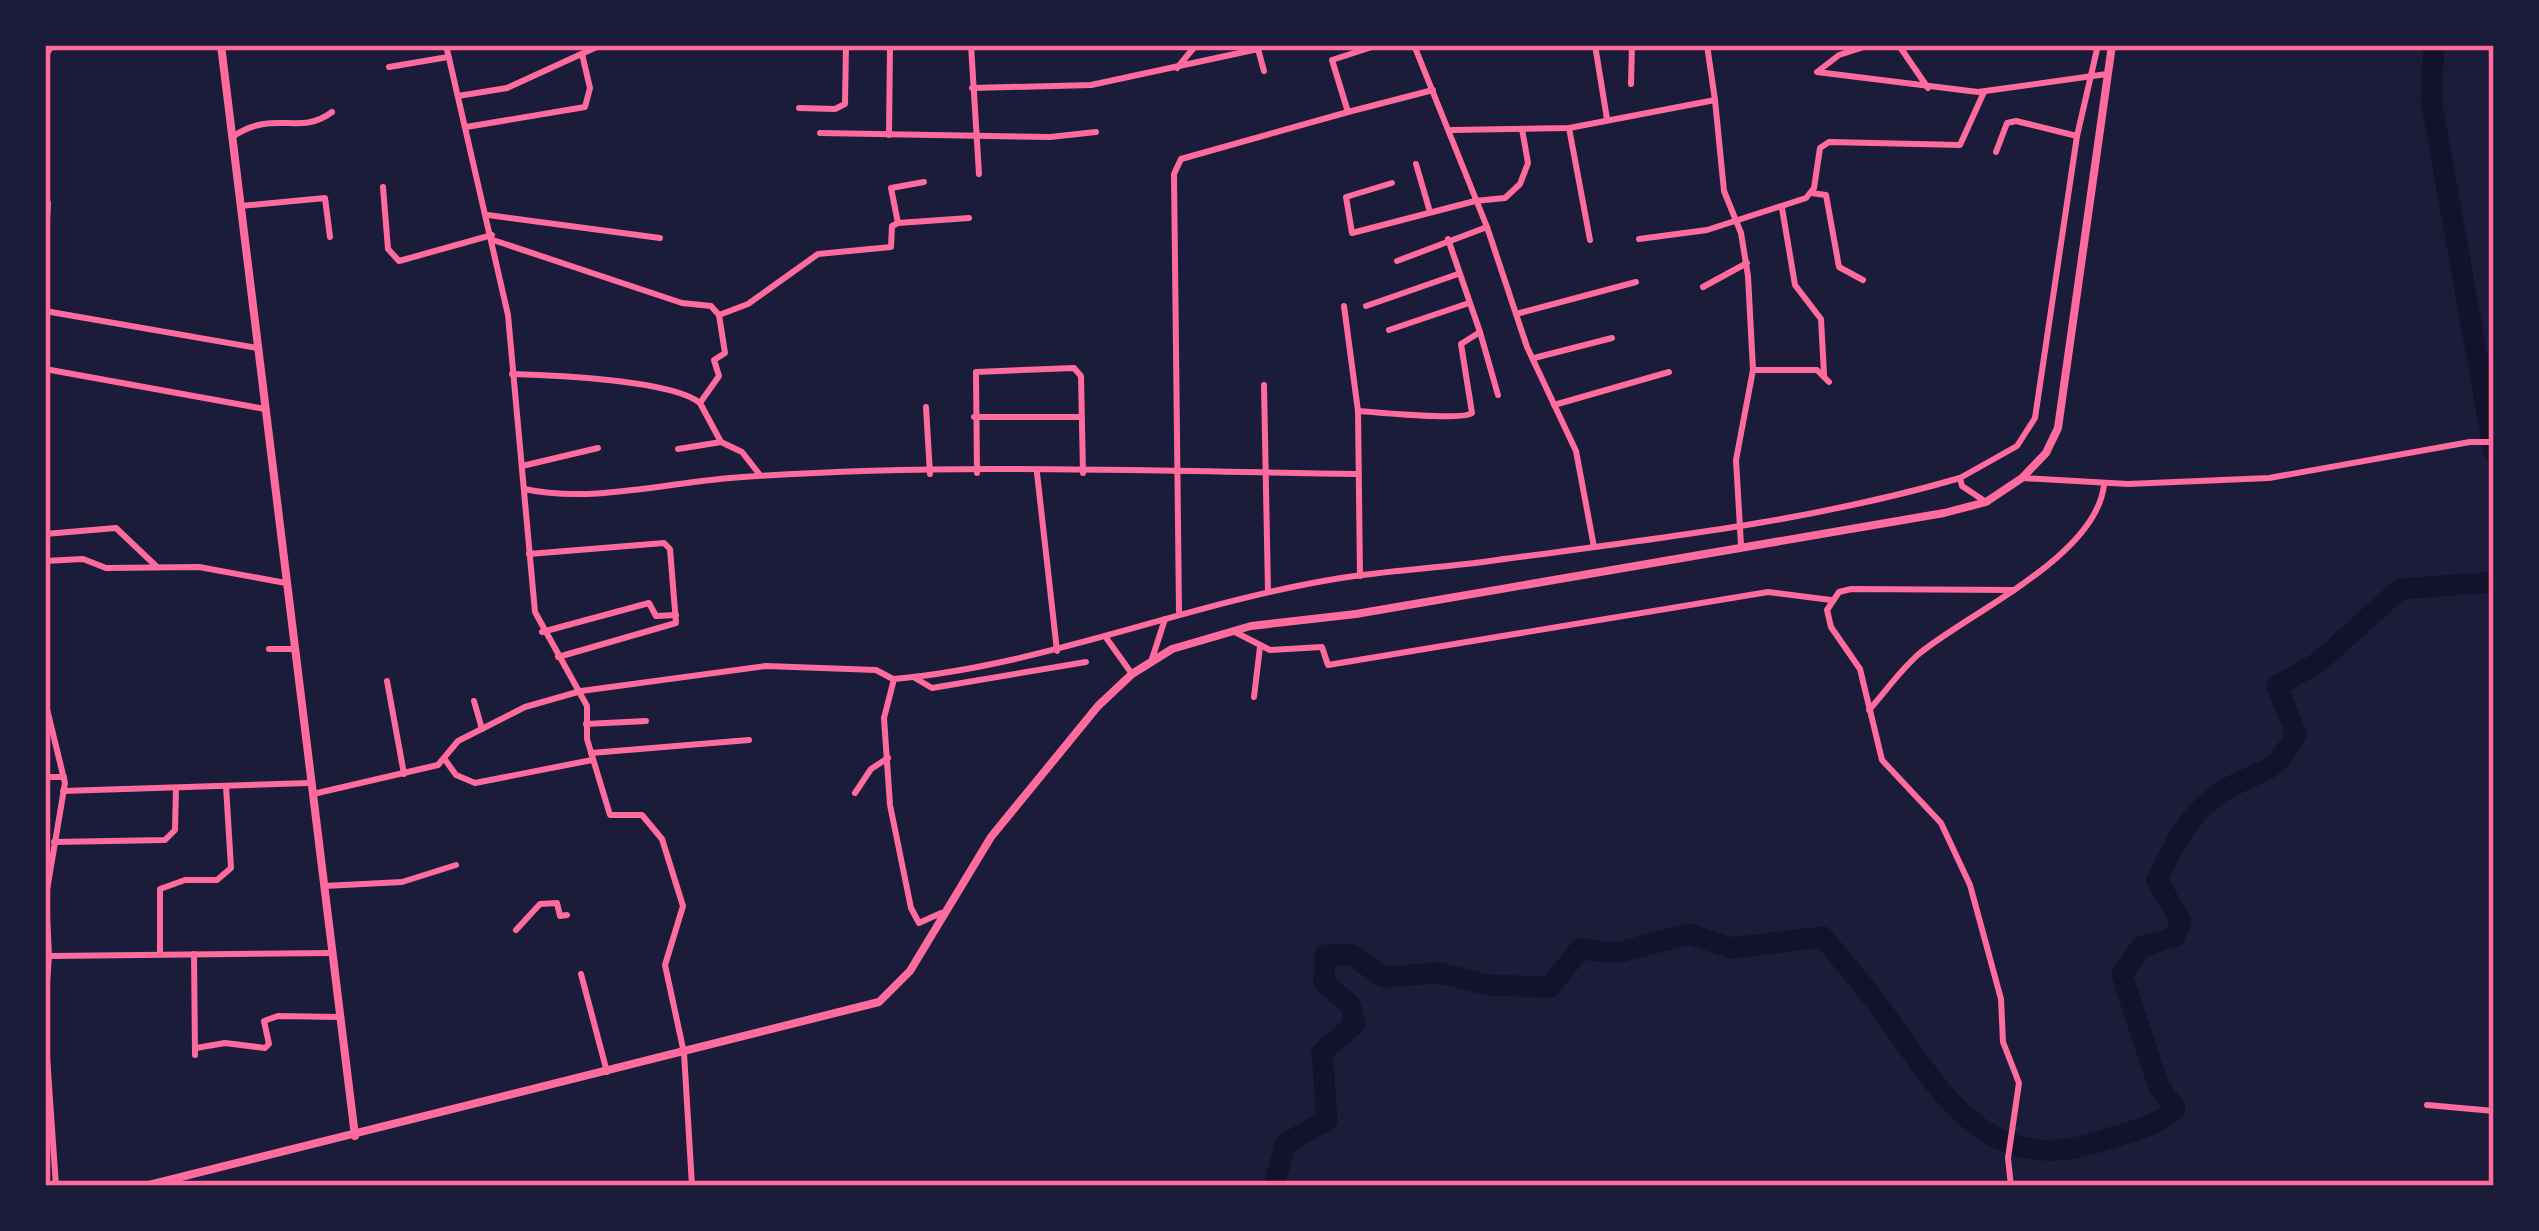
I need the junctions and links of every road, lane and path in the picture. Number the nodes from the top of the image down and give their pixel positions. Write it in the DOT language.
graph roads {
  1 [pos="52,45"];
  2 [pos="221,45"];
  3 [pos="446,45"];
  4 [pos="601,45"];
  5 [pos="846,45"];
  6 [pos="890,45"];
  7 [pos="971,45"];
  8 [pos="1196,45"];
  9 [pos="1378,45"];
  10 [pos="1414,45"];
  11 [pos="1595,45"];
  12 [pos="1632,45"];
  13 [pos="1707,45"];
  14 [pos="1870,45"];
  15 [pos="2098,45"];
  16 [pos="2112,45"];
  17 [pos="1258,47"];
  18 [pos="583,54"];
  19 [pos="45,57"];
  20 [pos="448,57"];
  21 [pos="389,67"];
  22 [pos="1178,68"];
  23 [pos="1264,71"];
  24 [pos="2094,74"];
  25 [pos="2107,74"];
  26 [pos="1631,84"];
  27 [pos="972,88"];
  28 [pos="1928,88"];
  29 [pos="1433,90"];
  30 [pos="1984,92"];
  31 [pos="458,96"];
  32 [pos="1715,100"];
  33 [pos="799,108"];
  34 [pos="332,112"];
  35 [pos="1348,112"];
  36 [pos="1607,118"];
  37 [pos="466,127"];
  38 [pos="1569,128"];
  39 [pos="1522,129"];
  40 [pos="1452,130"];
  41 [pos="1096,132"];
  42 [pos="820,133"];
  43 [pos="889,134"];
  44 [pos="2077,136"];
  45 [pos="232,137"];
  46 [pos="976,137"];
  47 [pos="1996,152"];
  48 [pos="1416,164"];
  49 [pos="979,174"];
  50 [pos="924,182"];
  51 [pos="1393,183"];
  52 [pos="383,187"];
  53 [pos="1811,193"];
  54 [pos="1475,200"];
  55 [pos="48,203"];
  56 [pos="240,206"];
  57 [pos="1781,207"];
  58 [pos="1430,212"];
  59 [pos="488,215"];
  60 [pos="968,218"];
  61 [pos="1736,221"];
  62 [pos="898,223"];
  63 [pos="1487,227"];
  64 [pos="331,237"];
  65 [pos="493,237"];
  66 [pos="660,238"];
  67 [pos="1448,239"];
  68 [pos="1640,239"];
  69 [pos="1590,240"];
  70 [pos="45,254"];
  71 [pos="1397,261"];
  72 [pos="1747,263"];
  73 [pos="1458,274"];
  74 [pos="1863,280"];
  75 [pos="1636,282"];
  76 [pos="1703,287"];
  77 [pos="1468,303"];
  78 [pos="1344,306"];
  79 [pos="1366,306"];
  80 [pos="45,311"];
  81 [pos="1516,314"];
  82 [pos="719,315"];
  83 [pos="1389,330"];
  84 [pos="1480,332"];
  85 [pos="1612,338"];
  86 [pos="257,348"];
  87 [pos="1532,358"];
  88 [pos="45,369"];
  89 [pos="1753,370"];
  90 [pos="1669,372"];
  91 [pos="512,374"];
  92 [pos="1264,385"];
  93 [pos="1498,395"];
  94 [pos="700,403"];
  95 [pos="1554,405"];
  96 [pos="926,407"];
  97 [pos="265,410"];
  98 [pos="1358,411"];
  99 [pos="974,417"];
  100 [pos="1082,417"];
  101 [pos="721,442"];
  102 [pos="2494,442"];
  103 [pos="598,448"];
  104 [pos="678,449"];
  105 [pos="522,466"];
  106 [pos="977,473"];
  107 [pos="1037,473"];
  108 [pos="1083,473"];
  109 [pos="1266,473"];
  110 [pos="930,474"];
  111 [pos="1178,474"];
  112 [pos="1355,474"];
  113 [pos="762,476"];
  114 [pos="1960,478"];
  115 [pos="2021,478"];
  116 [pos="2104,484"];
  117 [pos="524,489"];
  118 [pos="1986,502"];
  119 [pos="1741,528"];
  120 [pos="45,534"];
  121 [pos="1741,545"];
  122 [pos="1594,547"];
  123 [pos="529,554"];
  124 [pos="45,561"];
  125 [pos="156,566"];
  126 [pos="1360,576"];
  127 [pos="286,583"];
  128 [pos="2014,590"];
  129 [pos="1268,592"];
  130 [pos="1831,600"];
  131 [pos="1179,611"];
  132 [pos="676,614"];
  133 [pos="1166,616"];
  134 [pos="542,632"];
  135 [pos="1233,632"];
  136 [pos="1107,639"];
  137 [pos="1260,647"];
  138 [pos="268,649"];
  139 [pos="293,649"];
  140 [pos="1058,651"];
  141 [pos="558,657"];
  142 [pos="1086,662"];
  143 [pos="1151,662"];
  144 [pos="1132,674"];
  145 [pos="915,677"];
  146 [pos="894,679"];
  147 [pos="387,681"];
  148 [pos="581,691"];
  149 [pos="1254,697"];
  150 [pos="45,701"];
  151 [pos="474,701"];
  152 [pos="1869,710"];
  153 [pos="646,721"];
  154 [pos="586,724"];
  155 [pos="482,729"];
  156 [pos="749,740"];
  157 [pos="591,757"];
  158 [pos="888,758"];
  159 [pos="446,761"];
  160 [pos="404,774"];
  161 [pos="45,777"];
  162 [pos="64,777"];
  163 [pos="309,783"];
  164 [pos="226,786"];
  165 [pos="176,788"];
  166 [pos="64,791"];
  167 [pos="855,793"];
  168 [pos="310,794"];
  169 [pos="54,842"];
  170 [pos="456,865"];
  171 [pos="46,886"];
  172 [pos="322,886"];
  173 [pos="940,914"];
  174 [pos="567,915"];
  175 [pos="516,930"];
  176 [pos="331,953"];
  177 [pos="160,954"];
  178 [pos="194,954"];
  179 [pos="47,956"];
  180 [pos="581,974"];
  181 [pos="45,1010"];
  182 [pos="339,1017"];
  183 [pos="45,1028"];
  184 [pos="684,1053"];
  185 [pos="607,1072"];
  186 [pos="2427,1105"];
  187 [pos="2494,1111"];
  188 [pos="355,1136"];
  189 [pos="56,1186"];
  190 [pos="145,1186"];
  191 [pos="692,1186"];
  192 [pos="2011,1186"];
  1 -- 19 [label="street"];
  2 -- 45 [label="main road"];
  3 -- 20 [label="street"];
  4 -- 18 [label="street"];
  5 -- 33 [label="street"];
  6 -- 43 [label="street"];
  7 -- 27 [label="street"];
  8 -- 22 [label="street"];
  9 -- 35 [label="street"];
  10 -- 29 [label="street"];
  11 -- 36 [label="street"];
  12 -- 26 [label="street"];
  13 -- 32 [label="street"];
  14 -- 28 [label="street"];
  14 -- 28 [label="street"];
  15 -- 24 [label="street"];
  16 -- 25 [label="main road"];
  17 -- 22 [label="street"];
  17 -- 23 [label="street"];
  18 -- 31 [label="street"];
  18 -- 37 [label="street"];
  20 -- 21 [label="street"];
  20 -- 31 [label="street"];
  22 -- 27 [label="street"];
  24 -- 25 [label="street"];
  24 -- 30 [label="street"];
  24 -- 44 [label="street"];
  25 -- 115 [label="main road"];
  27 -- 46 [label="street"];
  28 -- 30 [label="street"];
  29 -- 35 [label="street"];
  29 -- 40 [label="street"];
  30 -- 53 [label="street"];
  31 -- 37 [label="street"];
  32 -- 36 [label="street"];
  32 -- 61 [label="street"];
  34 -- 45 [label="street"];
  35 -- 111 [label="street"];
  36 -- 38 [label="street"];
  37 -- 59 [label="street"];
  38 -- 39 [label="street"];
  38 -- 69 [label="street"];
  39 -- 40 [label="street"];
  39 -- 54 [label="street"];
  40 -- 54 [label="street"];
  41 -- 46 [label="street"];
  42 -- 43 [label="street"];
  43 -- 46 [label="street"];
  44 -- 47 [label="street"];
  44 -- 114 [label="street"];
  45 -- 56 [label="main road"];
  46 -- 49 [label="street"];
  48 -- 58 [label="street"];
  50 -- 62 [label="street"];
  51 -- 58 [label="street"];
  52 -- 65 [label="street"];
  53 -- 57 [label="street"];
  53 -- 74 [label="street"];
  54 -- 58 [label="street"];
  54 -- 63 [label="street"];
  55 -- 70 [label="street"];
  56 -- 64 [label="street"];
  56 -- 86 [label="main road"];
  57 -- 61 [label="street"];
  57 -- 89 [label="street"];
  59 -- 65 [label="street"];
  59 -- 66 [label="street"];
  60 -- 62 [label="street"];
  61 -- 68 [label="street"];
  61 -- 72 [label="street"];
  62 -- 82 [label="street"];
  63 -- 67 [label="street"];
  63 -- 81 [label="street"];
  65 -- 82 [label="street"];
  65 -- 91 [label="street"];
  67 -- 71 [label="street"];
  67 -- 73 [label="street"];
  72 -- 76 [label="street"];
  72 -- 89 [label="street"];
  73 -- 77 [label="street"];
  73 -- 79 [label="street"];
  75 -- 81 [label="street"];
  77 -- 83 [label="street"];
  77 -- 84 [label="street"];
  78 -- 98 [label="street"];
  80 -- 86 [label="street"];
  81 -- 87 [label="street"];
  82 -- 94 [label="street"];
  84 -- 93 [label="street"];
  84 -- 98 [label="street"];
  85 -- 87 [label="street"];
  86 -- 97 [label="main road"];
  87 -- 95 [label="street"];
  88 -- 97 [label="street"];
  89 -- 119 [label="street"];
  90 -- 95 [label="street"];
  91 -- 94 [label="street"];
  91 -- 105 [label="street"];
  92 -- 109 [label="street"];
  94 -- 101 [label="street"];
  95 -- 122 [label="street"];
  96 -- 110 [label="street"];
  97 -- 127 [label="main road"];
  98 -- 112 [label="street"];
  99 -- 100 [label="street"];
  99 -- 100 [label="street"];
  99 -- 106 [label="street"];
  100 -- 108 [label="street"];
  101 -- 104 [label="street"];
  101 -- 113 [label="street"];
  102 -- 116 [label="street"];
  103 -- 105 [label="street"];
  105 -- 117 [label="street"];
  106 -- 107 [label="street"];
  106 -- 110 [label="street"];
  107 -- 108 [label="street"];
  107 -- 140 [label="street"];
  108 -- 111 [label="street"];
  109 -- 111 [label="street"];
  109 -- 112 [label="street"];
  109 -- 129 [label="street"];
  110 -- 113 [label="street"];
  111 -- 131 [label="street"];
  112 -- 126 [label="street"];
  113 -- 117 [label="street"];
  114 -- 118 [label="street"];
  114 -- 119 [label="street"];
  115 -- 116 [label="street"];
  115 -- 118 [label="main road"];
  116 -- 128 [label="street"];
  117 -- 123 [label="street"];
  118 -- 121 [label="main road"];
  119 -- 121 [label="street"];
  119 -- 122 [label="street"];
  120 -- 125 [label="street"];
  121 -- 135 [label="main road"];
  122 -- 126 [label="street"];
  123 -- 132 [label="street"];
  123 -- 134 [label="street"];
  124 -- 125 [label="street"];
  125 -- 127 [label="street"];
  126 -- 129 [label="street"];
  127 -- 139 [label="main road"];
  128 -- 130 [label="street"];
  128 -- 152 [label="street"];
  129 -- 131 [label="street"];
  130 -- 137 [label="street"];
  130 -- 152 [label="street"];
  131 -- 133 [label="street"];
  132 -- 134 [label="street"];
  132 -- 141 [label="street"];
  133 -- 136 [label="street"];
  133 -- 143 [label="street"];
  134 -- 141 [label="street"];
  135 -- 137 [label="street"];
  135 -- 143 [label="main road"];
  136 -- 140 [label="street"];
  136 -- 144 [label="street"];
  137 -- 149 [label="street"];
  138 -- 139 [label="street"];
  139 -- 163 [label="main road"];
  140 -- 145 [label="street"];
  141 -- 148 [label="street"];
  142 -- 145 [label="street"];
  143 -- 144 [label="main road"];
  144 -- 173 [label="main road"];
  145 -- 146 [label="street"];
  146 -- 148 [label="street"];
  146 -- 158 [label="street"];
  147 -- 160 [label="street"];
  148 -- 154 [label="street"];
  148 -- 155 [label="street"];
  150 -- 162 [label="street"];
  151 -- 155 [label="street"];
  152 -- 192 [label="street"];
  153 -- 154 [label="street"];
  154 -- 157 [label="street"];
  155 -- 159 [label="street"];
  156 -- 157 [label="street"];
  157 -- 159 [label="street"];
  157 -- 184 [label="street"];
  158 -- 167 [label="street"];
  158 -- 173 [label="street"];
  159 -- 160 [label="street"];
  160 -- 168 [label="street"];
  161 -- 162 [label="street"];
  162 -- 166 [label="street"];
  163 -- 164 [label="street"];
  163 -- 168 [label="main road"];
  164 -- 165 [label="street"];
  164 -- 177 [label="street"];
  165 -- 166 [label="street"];
  165 -- 169 [label="street"];
  166 -- 169 [label="street"];
  168 -- 172 [label="main road"];
  169 -- 171 [label="street"];
  170 -- 172 [label="street"];
  171 -- 179 [label="street"];
  172 -- 176 [label="main road"];
  173 -- 184 [label="main road"];
  174 -- 175 [label="street"];
  176 -- 178 [label="street"];
  176 -- 182 [label="main road"];
  177 -- 178 [label="street"];
  177 -- 179 [label="street"];
  178 -- 182 [label="street"];
  179 -- 181 [label="street"];
  180 -- 185 [label="street"];
  182 -- 188 [label="main road"];
  183 -- 189 [label="street"];
  184 -- 185 [label="main road"];
  184 -- 191 [label="street"];
  185 -- 188 [label="main road"];
  186 -- 187 [label="street"];
  188 -- 190 [label="main road"];
}
